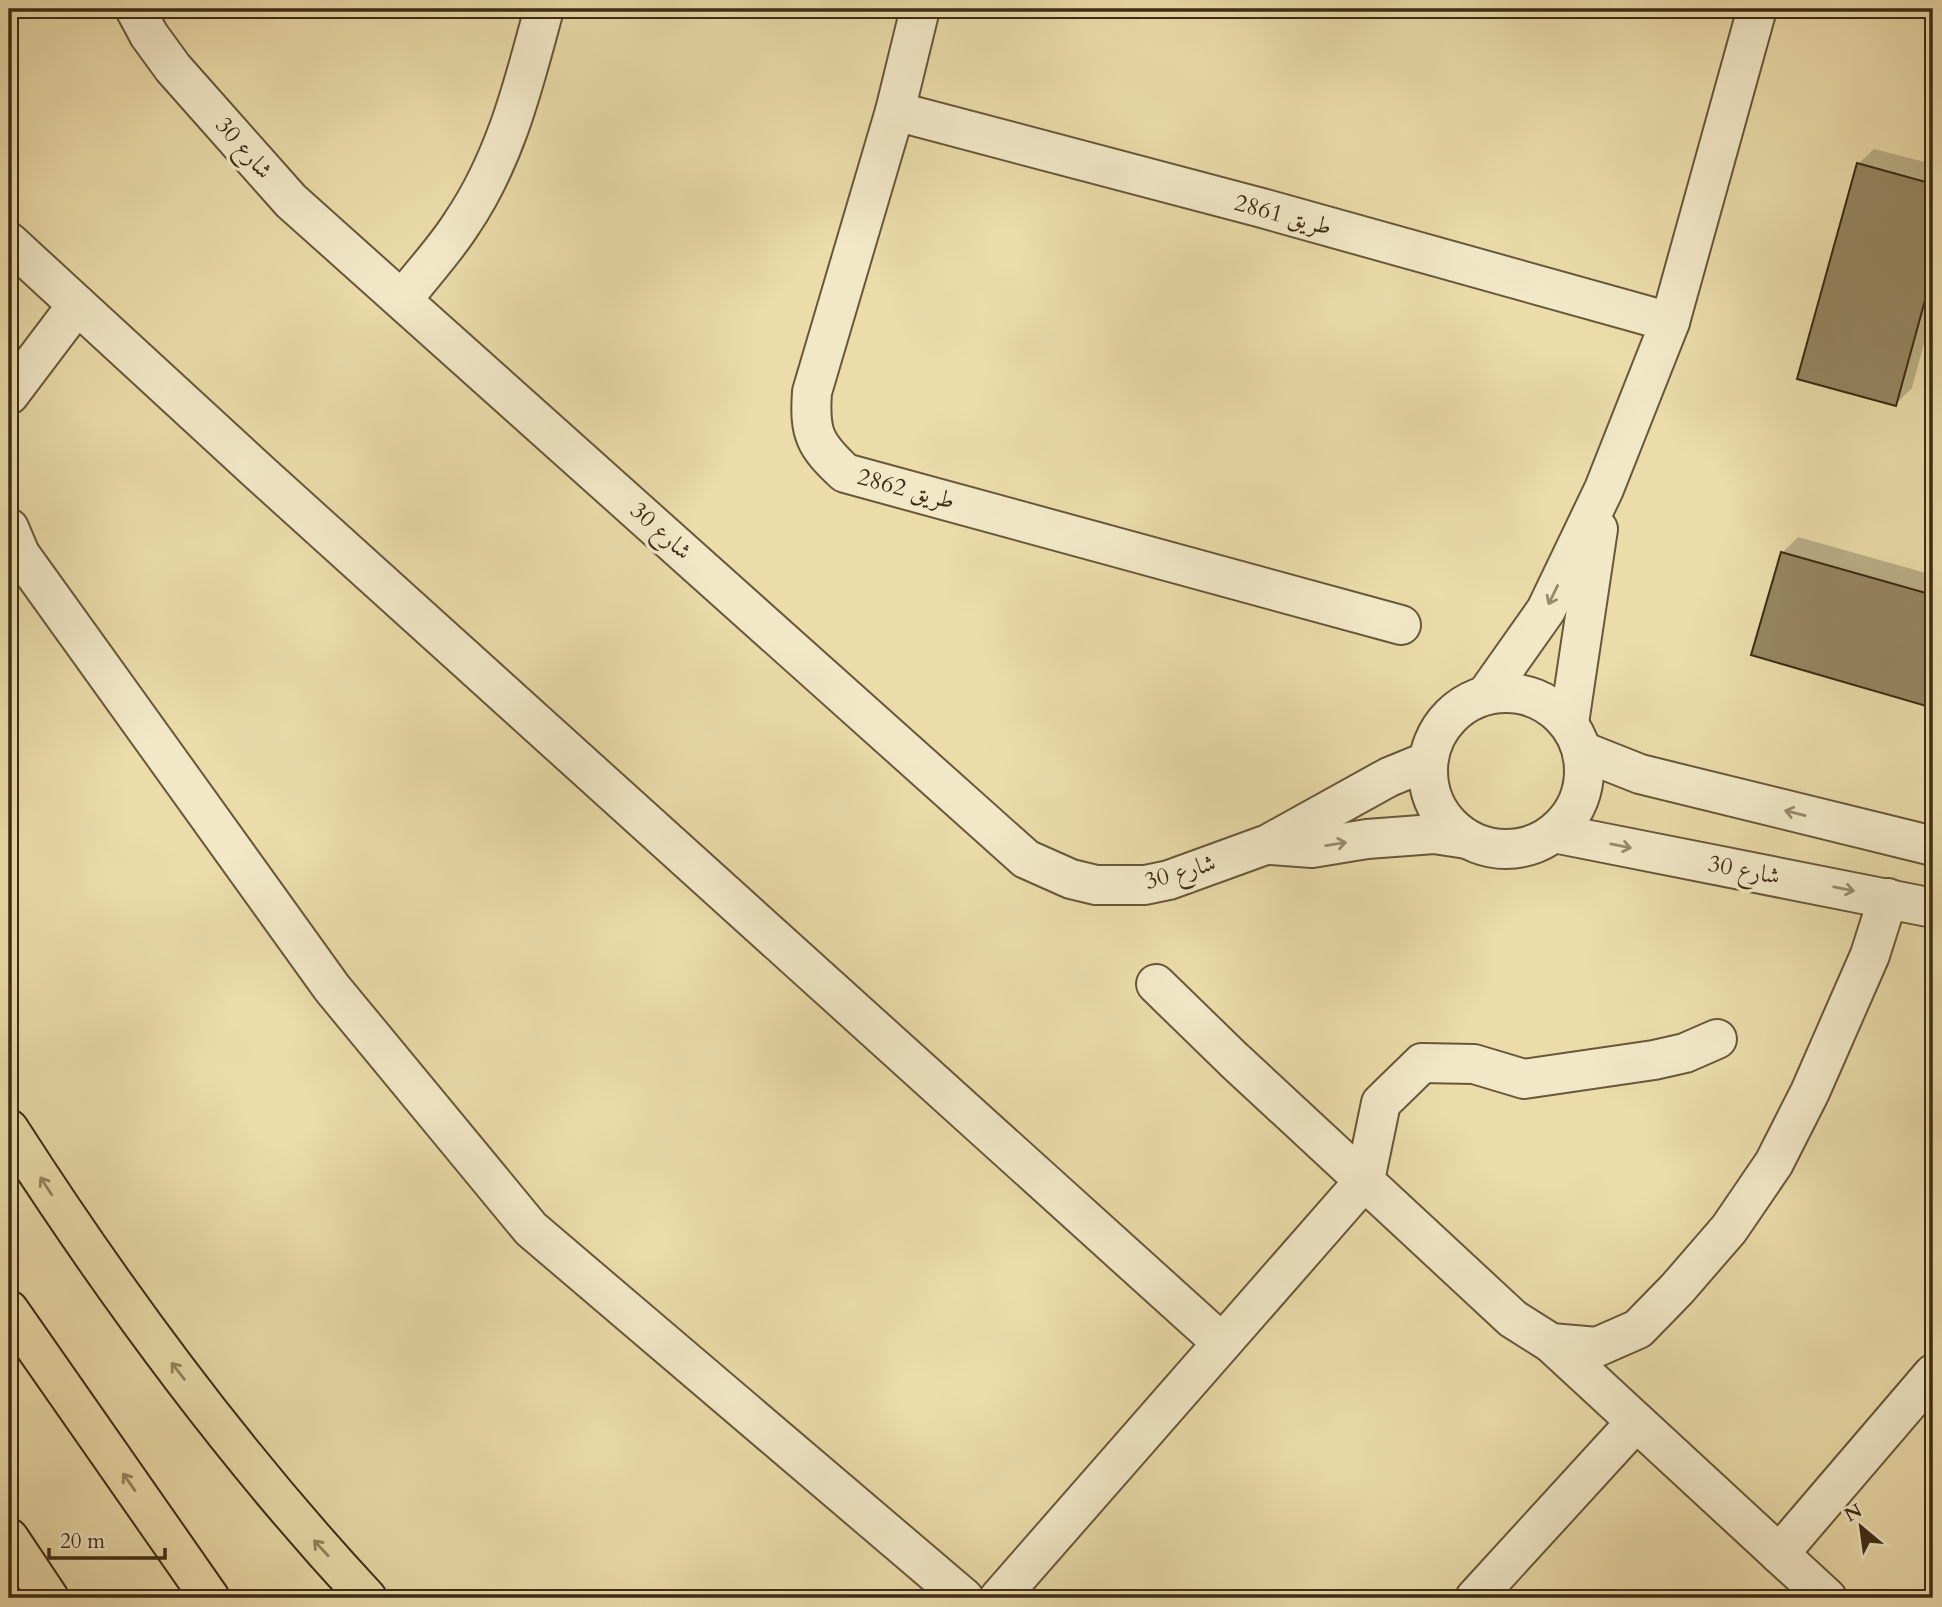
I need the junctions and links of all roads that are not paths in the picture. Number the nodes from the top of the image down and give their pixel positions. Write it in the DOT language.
graph roads {
  1 [pos="135,9"];
  2 [pos="544,9"];
  3 [pos="920,9"];
  4 [pos="1757,9"];
  5 [pos="895,111"];
  6 [pos="9,242"];
  7 [pos="402,299"];
  8 [pos="77,305"];
  9 [pos="1671,322"];
  10 [pos="9,395"];
  11 [pos="1604,489"];
  12 [pos="9,528"];
  13 [pos="1401,625"];
  14 [pos="1486,695"];
  15 [pos="1575,737"];
  16 [pos="1428,761"];
  17 [pos="1553,834"];
  18 [pos="1467,839"];
  19 [pos="1268,845"];
  20 [pos="1933,846"];
  21 [pos="1888,898"];
  22 [pos="1933,908"];
  23 [pos="1156,984"];
  24 [pos="1717,1039"];
  25 [pos="9,1129"];
  26 [pos="1365,1180"];
  27 [pos="9,1310"];
  28 [pos="1223,1343"];
  29 [pos="1551,1343"];
  30 [pos="1933,1374"];
  31 [pos="1636,1422"];
  32 [pos="9,1538"];
  33 [pos="1779,1554"];
  34 [pos="50,1598"];
  35 [pos="210,1598"];
  36 [pos="368,1598"];
  37 [pos="964,1598"];
  38 [pos="999,1598"];
  39 [pos="1475,1598"];
  40 [pos="1827,1598"];
  1 -- 7 [label="street, شارع 30"];
  2 -- 7 [label="street"];
  3 -- 5 [label="street, طريق 2862"];
  4 -- 9 [label="street"];
  5 -- 9 [label="street, طريق 2861"];
  5 -- 13 [label="street, طريق 2862"];
  6 -- 8 [label="street"];
  7 -- 19 [label="street, شارع 30"];
  8 -- 10 [label="street"];
  8 -- 28 [label="street"];
  9 -- 11 [label="street"];
  11 -- 14 [label="street, one-way"];
  11 -- 15 [label="street"];
  12 -- 37 [label="street"];
  14 -- 15 [label="street, شارع 30"];
  14 -- 16 [label="street, شارع 30"];
  15 -- 17 [label="street, شارع 30"];
  20 -- 15 [label="street, شارع 30, one-way"];
  16 -- 18 [label="street, شارع 30"];
  16 -- 19 [label="street, شارع 30"];
  17 -- 18 [label="street, شارع 30"];
  17 -- 21 [label="street, شارع 30, one-way"];
  19 -- 18 [label="street, شارع 30, one-way"];
  21 -- 22 [label="street, شارع 30"];
  21 -- 29 [label="street"];
  23 -- 26 [label="street"];
  24 -- 26 [label="street"];
  36 -- 25 [label="highway, one-way"];
  26 -- 28 [label="street"];
  26 -- 29 [label="street"];
  35 -- 27 [label="highway, one-way"];
  28 -- 38 [label="street"];
  29 -- 31 [label="street"];
  30 -- 33 [label="street"];
  31 -- 33 [label="street"];
  31 -- 39 [label="street"];
  32 -- 34 [label="highway"];
  33 -- 40 [label="street"];
}
